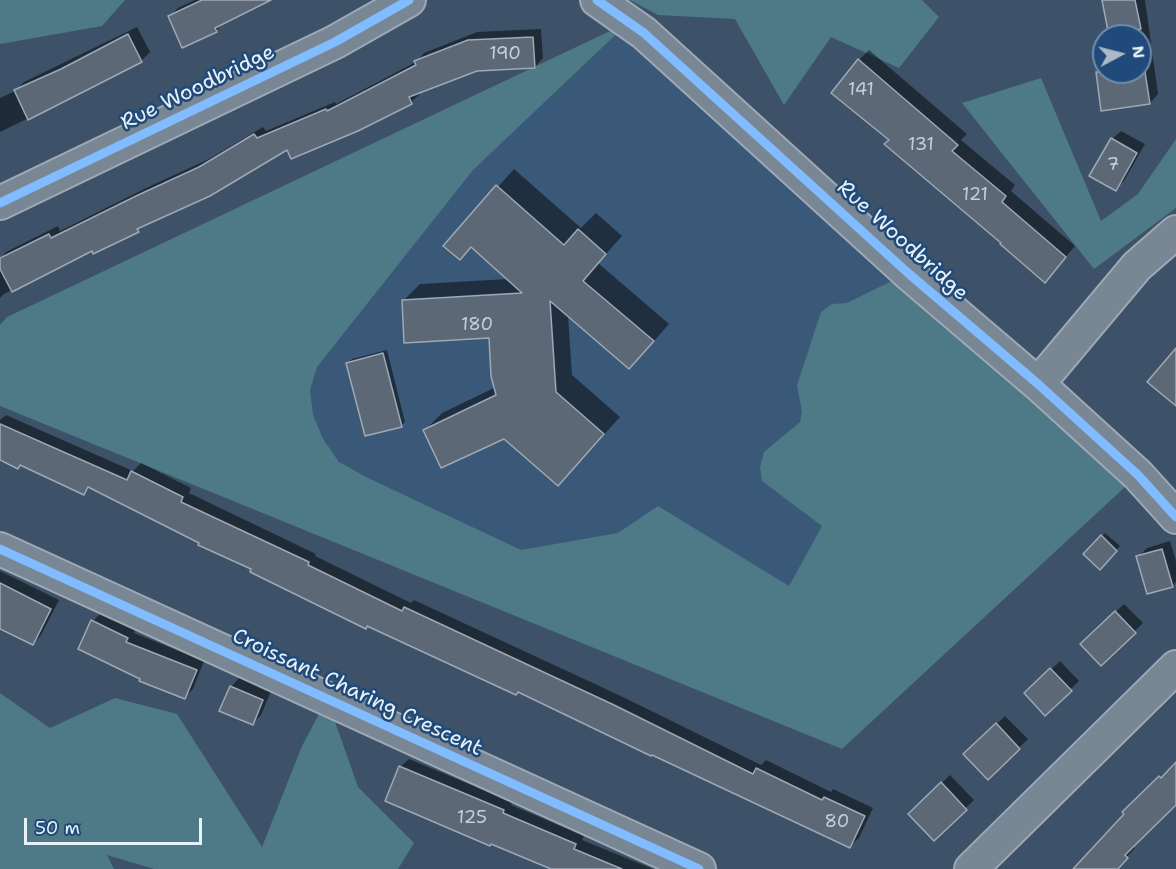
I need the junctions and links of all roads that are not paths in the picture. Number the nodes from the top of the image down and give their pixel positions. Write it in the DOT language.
graph roads {
  1 [pos="409,0"];
  2 [pos="597,0"];
  3 [pos="0,203"];
  4 [pos="1176,232"];
  5 [pos="1038,384"];
  6 [pos="1176,517"];
  7 [pos="0,549"];
  8 [pos="1176,667"];
  9 [pos="699,869"];
  10 [pos="971,869"];
  1 -- 3 [label="street, Rue Woodbridge"];
  2 -- 5 [label="street, Rue Woodbridge"];
  4 -- 5 [label="street"];
  5 -- 6 [label="street, Rue Woodbridge"];
  7 -- 9 [label="street, Croissant Charing Crescent"];
  8 -- 10 [label="street"];
}
